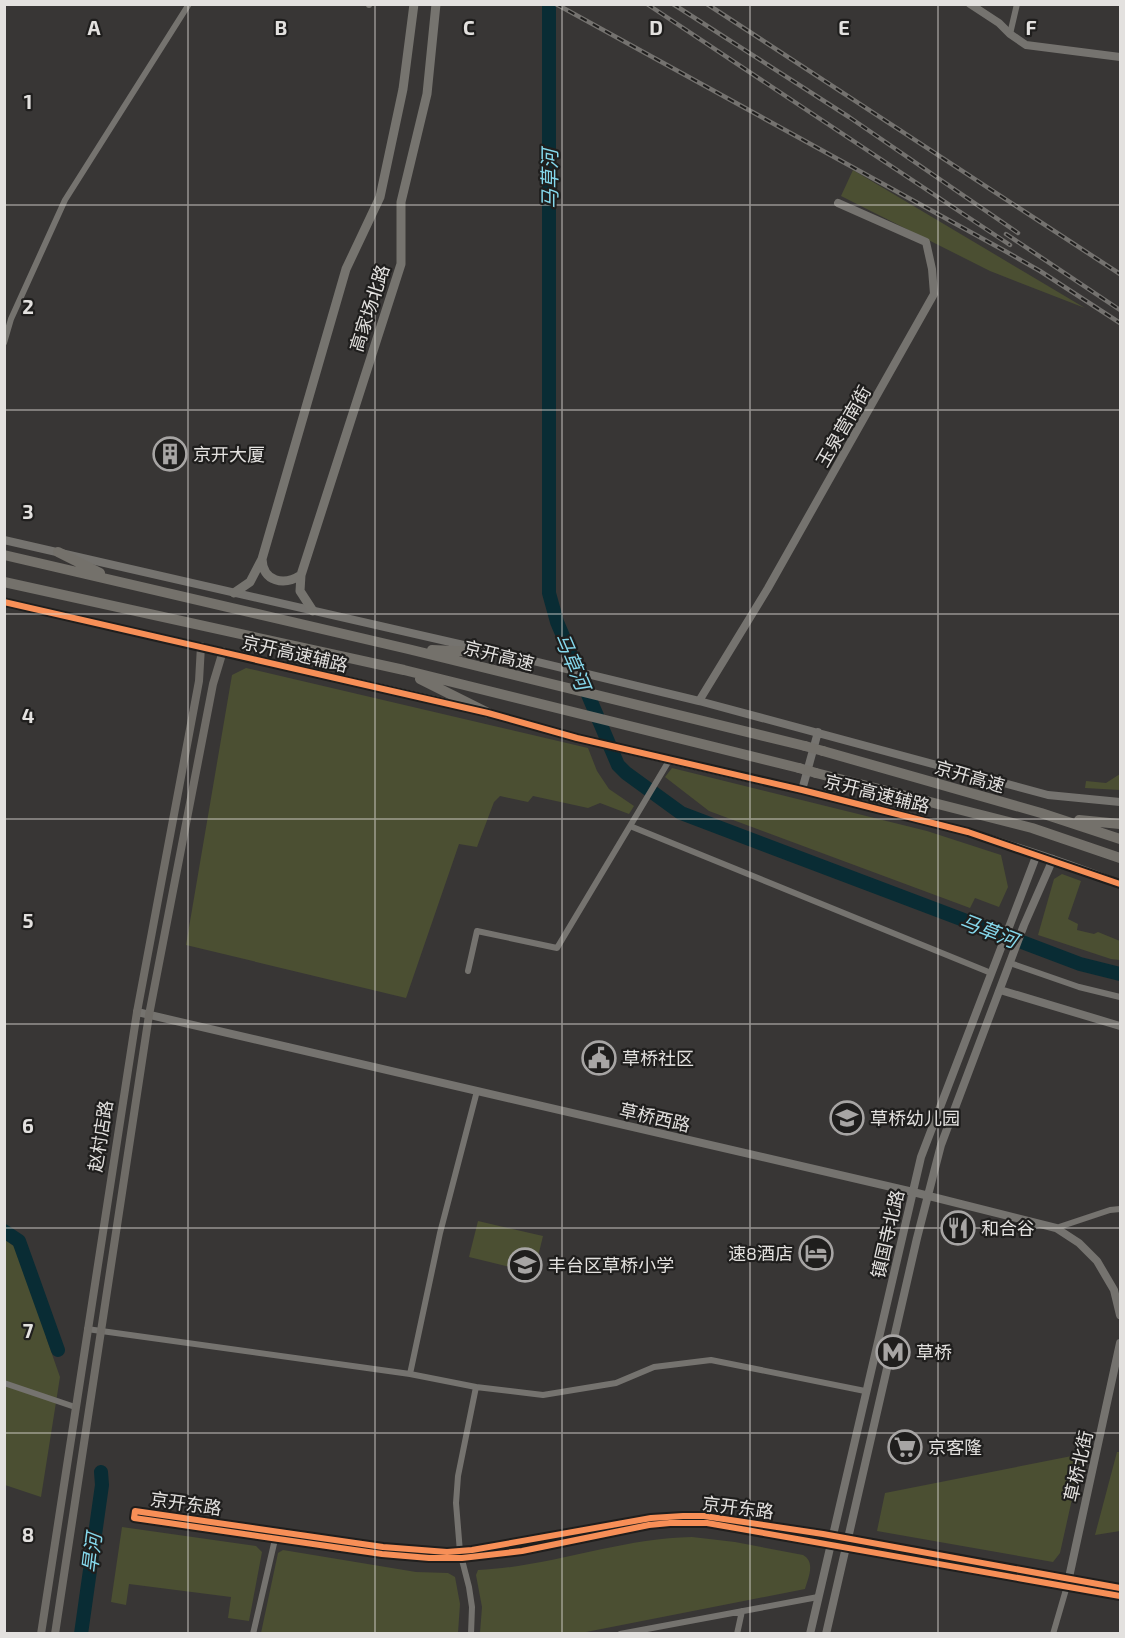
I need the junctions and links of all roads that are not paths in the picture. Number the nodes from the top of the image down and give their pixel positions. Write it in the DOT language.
graph roads {
  1 [pos="189,4"];
  2 [pos="414,4"];
  3 [pos="436,4"];
  4 [pos="970,4"];
  5 [pos="1017,4"];
  6 [pos="1010,34"];
  7 [pos="1120,57"];
  8 [pos="838,202"];
  9 [pos="4,343"];
  10 [pos="4,540"];
  11 [pos="58,552"];
  12 [pos="4,555"];
  13 [pos="261,559"];
  14 [pos="300,575"];
  15 [pos="117,581"];
  16 [pos="4,582"];
  17 [pos="234,593"];
  18 [pos="4,602"];
  19 [pos="314,611"];
  20 [pos="201,646"];
  21 [pos="408,649"];
  22 [pos="223,651"];
  23 [pos="500,653"];
  24 [pos="404,670"];
  25 [pos="699,701"];
  26 [pos="488,713"];
  27 [pos="818,732"];
  28 [pos="670,759"];
  29 [pos="802,790"];
  30 [pos="1120,802"];
  31 [pos="1041,813"];
  32 [pos="1120,824"];
  33 [pos="630,826"];
  34 [pos="1120,839"];
  35 [pos="1037,854"];
  36 [pos="1120,858"];
  37 [pos="1053,859"];
  38 [pos="1120,883"];
  39 [pos="1011,961"];
  40 [pos="468,971"];
  41 [pos="991,973"];
  42 [pos="1000,990"];
  43 [pos="1120,997"];
  44 [pos="137,1012"];
  45 [pos="149,1015"];
  46 [pos="1120,1026"];
  47 [pos="477,1091"];
  48 [pos="913,1192"];
  49 [pos="928,1196"];
  50 [pos="1120,1209"];
  51 [pos="1056,1228"];
  52 [pos="1120,1315"];
  53 [pos="87,1329"];
  54 [pos="102,1331"];
  55 [pos="1120,1347"];
  56 [pos="410,1374"];
  57 [pos="4,1383"];
  58 [pos="476,1387"];
  59 [pos="865,1391"];
  60 [pos="75,1407"];
  61 [pos="276,1535"];
  62 [pos="833,1536"];
  63 [pos="847,1543"];
  64 [pos="831,1545"];
  65 [pos="461,1555"];
  66 [pos="1067,1583"];
  67 [pos="1120,1588"];
  68 [pos="1120,1596"];
  69 [pos="818,1597"];
  70 [pos="742,1611"];
  71 [pos="41,1634"];
  72 [pos="55,1634"];
  73 [pos="253,1634"];
  74 [pos="471,1634"];
  75 [pos="620,1634"];
  76 [pos="736,1634"];
  77 [pos="810,1634"];
  78 [pos="826,1634"];
  79 [pos="1053,1634"];
  1 -- 9 [label="street"];
  2 -- 13 [label="main road, 高家场北路"];
  3 -- 14 [label="main road, 高家场北路"];
  4 -- 6 [label="street"];
  5 -- 6 [label="street"];
  6 -- 7 [label="street"];
  8 -- 25 [label="street, 玉泉营南街"];
  10 -- 11 [label="street"];
  11 -- 15 [label="highway"];
  11 -- 17 [label="street"];
  12 -- 15 [label="highway, 京开高速"];
  13 -- 14 [label="main road"];
  13 -- 17 [label="main road, 高家场北路"];
  14 -- 19 [label="main road"];
  15 -- 21 [label="highway, 京开高速"];
  16 -- 24 [label="highway, 京开高速"];
  17 -- 19 [label="street"];
  18 -- 20 [label="street, 京开高速辅路"];
  19 -- 23 [label="street"];
  20 -- 22 [label="street, 京开高速辅路"];
  20 -- 44 [label="main road, 赵村店路"];
  21 -- 23 [label="highway"];
  21 -- 31 [label="highway, 京开高速, bridge"];
  22 -- 26 [label="street, 京开高速辅路"];
  22 -- 45 [label="main road, 赵村店路"];
  23 -- 25 [label="street"];
  24 -- 26 [label="highway"];
  24 -- 36 [label="highway, 京开高速, bridge"];
  25 -- 27 [label="street"];
  26 -- 28 [label="street, 京开高速辅路"];
  27 -- 29 [label="street"];
  27 -- 30 [label="street"];
  28 -- 29 [label="street, 京开高速辅路"];
  28 -- 33 [label="street"];
  29 -- 35 [label="street, 京开高速辅路"];
  31 -- 32 [label="highway"];
  31 -- 34 [label="highway, 京开高速"];
  33 -- 40 [label="street"];
  33 -- 41 [label="street"];
  35 -- 37 [label="street, 京开高速辅路"];
  35 -- 41 [label="street, 镇国寺北路"];
  37 -- 38 [label="street, 京开高速辅路"];
  37 -- 39 [label="street, 镇国寺北路"];
  39 -- 42 [label="street, 镇国寺北路"];
  39 -- 43 [label="street"];
  41 -- 48 [label="street, 镇国寺北路"];
  42 -- 46 [label="street"];
  42 -- 49 [label="street, 镇国寺北路"];
  44 -- 45 [label="street, 草桥西路"];
  44 -- 53 [label="main road, 赵村店路"];
  45 -- 47 [label="street, 草桥西路"];
  45 -- 54 [label="main road, 赵村店路"];
  47 -- 48 [label="street, 草桥西路"];
  47 -- 56 [label="street"];
  48 -- 49 [label="street, 草桥西路"];
  48 -- 59 [label="street, 镇国寺北路"];
  49 -- 51 [label="street, 草桥西路"];
  49 -- 63 [label="street, 镇国寺北路"];
  50 -- 51 [label="street"];
  51 -- 52 [label="street, 草桥西路"];
  53 -- 54 [label="street"];
  53 -- 60 [label="main road, 赵村店路"];
  54 -- 56 [label="street"];
  54 -- 72 [label="main road, 赵村店路"];
  55 -- 66 [label="street, 草桥北街"];
  56 -- 58 [label="street"];
  57 -- 60 [label="street"];
  58 -- 59 [label="street"];
  58 -- 65 [label="street"];
  59 -- 62 [label="street, 镇国寺北路"];
  60 -- 71 [label="main road, 赵村店路"];
  61 -- 61 [label="street, 京开东路"];
  61 -- 65 [label="street, 京开东路"];
  61 -- 73 [label="street"];
  62 -- 63 [label="street, 京开东路"];
  62 -- 64 [label="street, 镇国寺北路"];
  62 -- 65 [label="street, 京开东路"];
  63 -- 64 [label="street, 京开东路"];
  63 -- 66 [label="street, 京开东路"];
  63 -- 78 [label="street, 镇国寺北路"];
  64 -- 65 [label="street, 京开东路"];
  64 -- 69 [label="street, 镇国寺北路"];
  65 -- 74 [label="street"];
  66 -- 67 [label="street, 京开东路"];
  66 -- 68 [label="street, 京开东路"];
  66 -- 79 [label="street"];
  69 -- 70 [label="street"];
  69 -- 77 [label="street, 镇国寺北路"];
  70 -- 75 [label="street"];
  70 -- 76 [label="street"];
}
